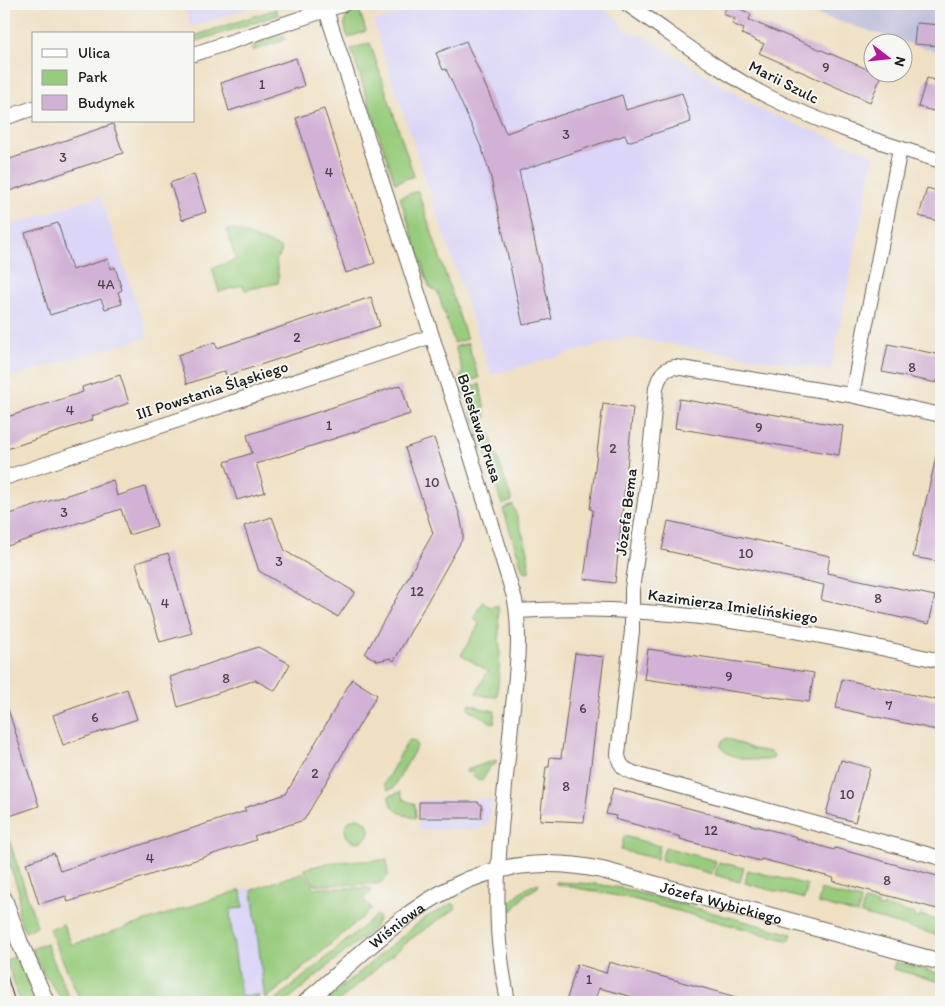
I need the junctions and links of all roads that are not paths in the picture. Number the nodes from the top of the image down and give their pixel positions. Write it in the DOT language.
graph roads {
  1 [pos="344,4"];
  2 [pos="627,4"];
  3 [pos="326,10"];
  4 [pos="195,54"];
  5 [pos="32,109"];
  6 [pos="4,118"];
  7 [pos="900,149"];
  8 [pos="941,161"];
  9 [pos="432,336"];
  10 [pos="852,395"];
  11 [pos="941,415"];
  12 [pos="4,478"];
  13 [pos="517,610"];
  14 [pos="633,611"];
  15 [pos="941,661"];
  16 [pos="941,858"];
  17 [pos="499,870"];
  18 [pos="4,899"];
  19 [pos="941,962"];
  20 [pos="46,1002"];
  21 [pos="306,1002"];
  22 [pos="508,1002"];
  1 -- 3 [label="street"];
  2 -- 7 [label="street, Marii Szulc"];
  3 -- 4 [label="street"];
  3 -- 9 [label="street, Bolesława Prusa"];
  5 -- 6 [label="street"];
  7 -- 8 [label="street, Marii Szulc"];
  7 -- 10 [label="street"];
  9 -- 12 [label="street, III Powstania Śląskiego"];
  9 -- 13 [label="street, Bolesława Prusa"];
  10 -- 11 [label="street, Józefa Bema"];
  10 -- 14 [label="street, Józefa Bema"];
  13 -- 14 [label="street, Kazimierza Imielińskiego"];
  13 -- 17 [label="street, Bolesława Prusa"];
  14 -- 15 [label="street, Kazimierza Imielińskiego"];
  14 -- 16 [label="street, Józefa Bema"];
  17 -- 19 [label="street, Józefa Wybickiego"];
  17 -- 21 [label="street, Wiśniowa"];
  17 -- 22 [label="street, Bolesława Prusa"];
  18 -- 20 [label="street"];
}
